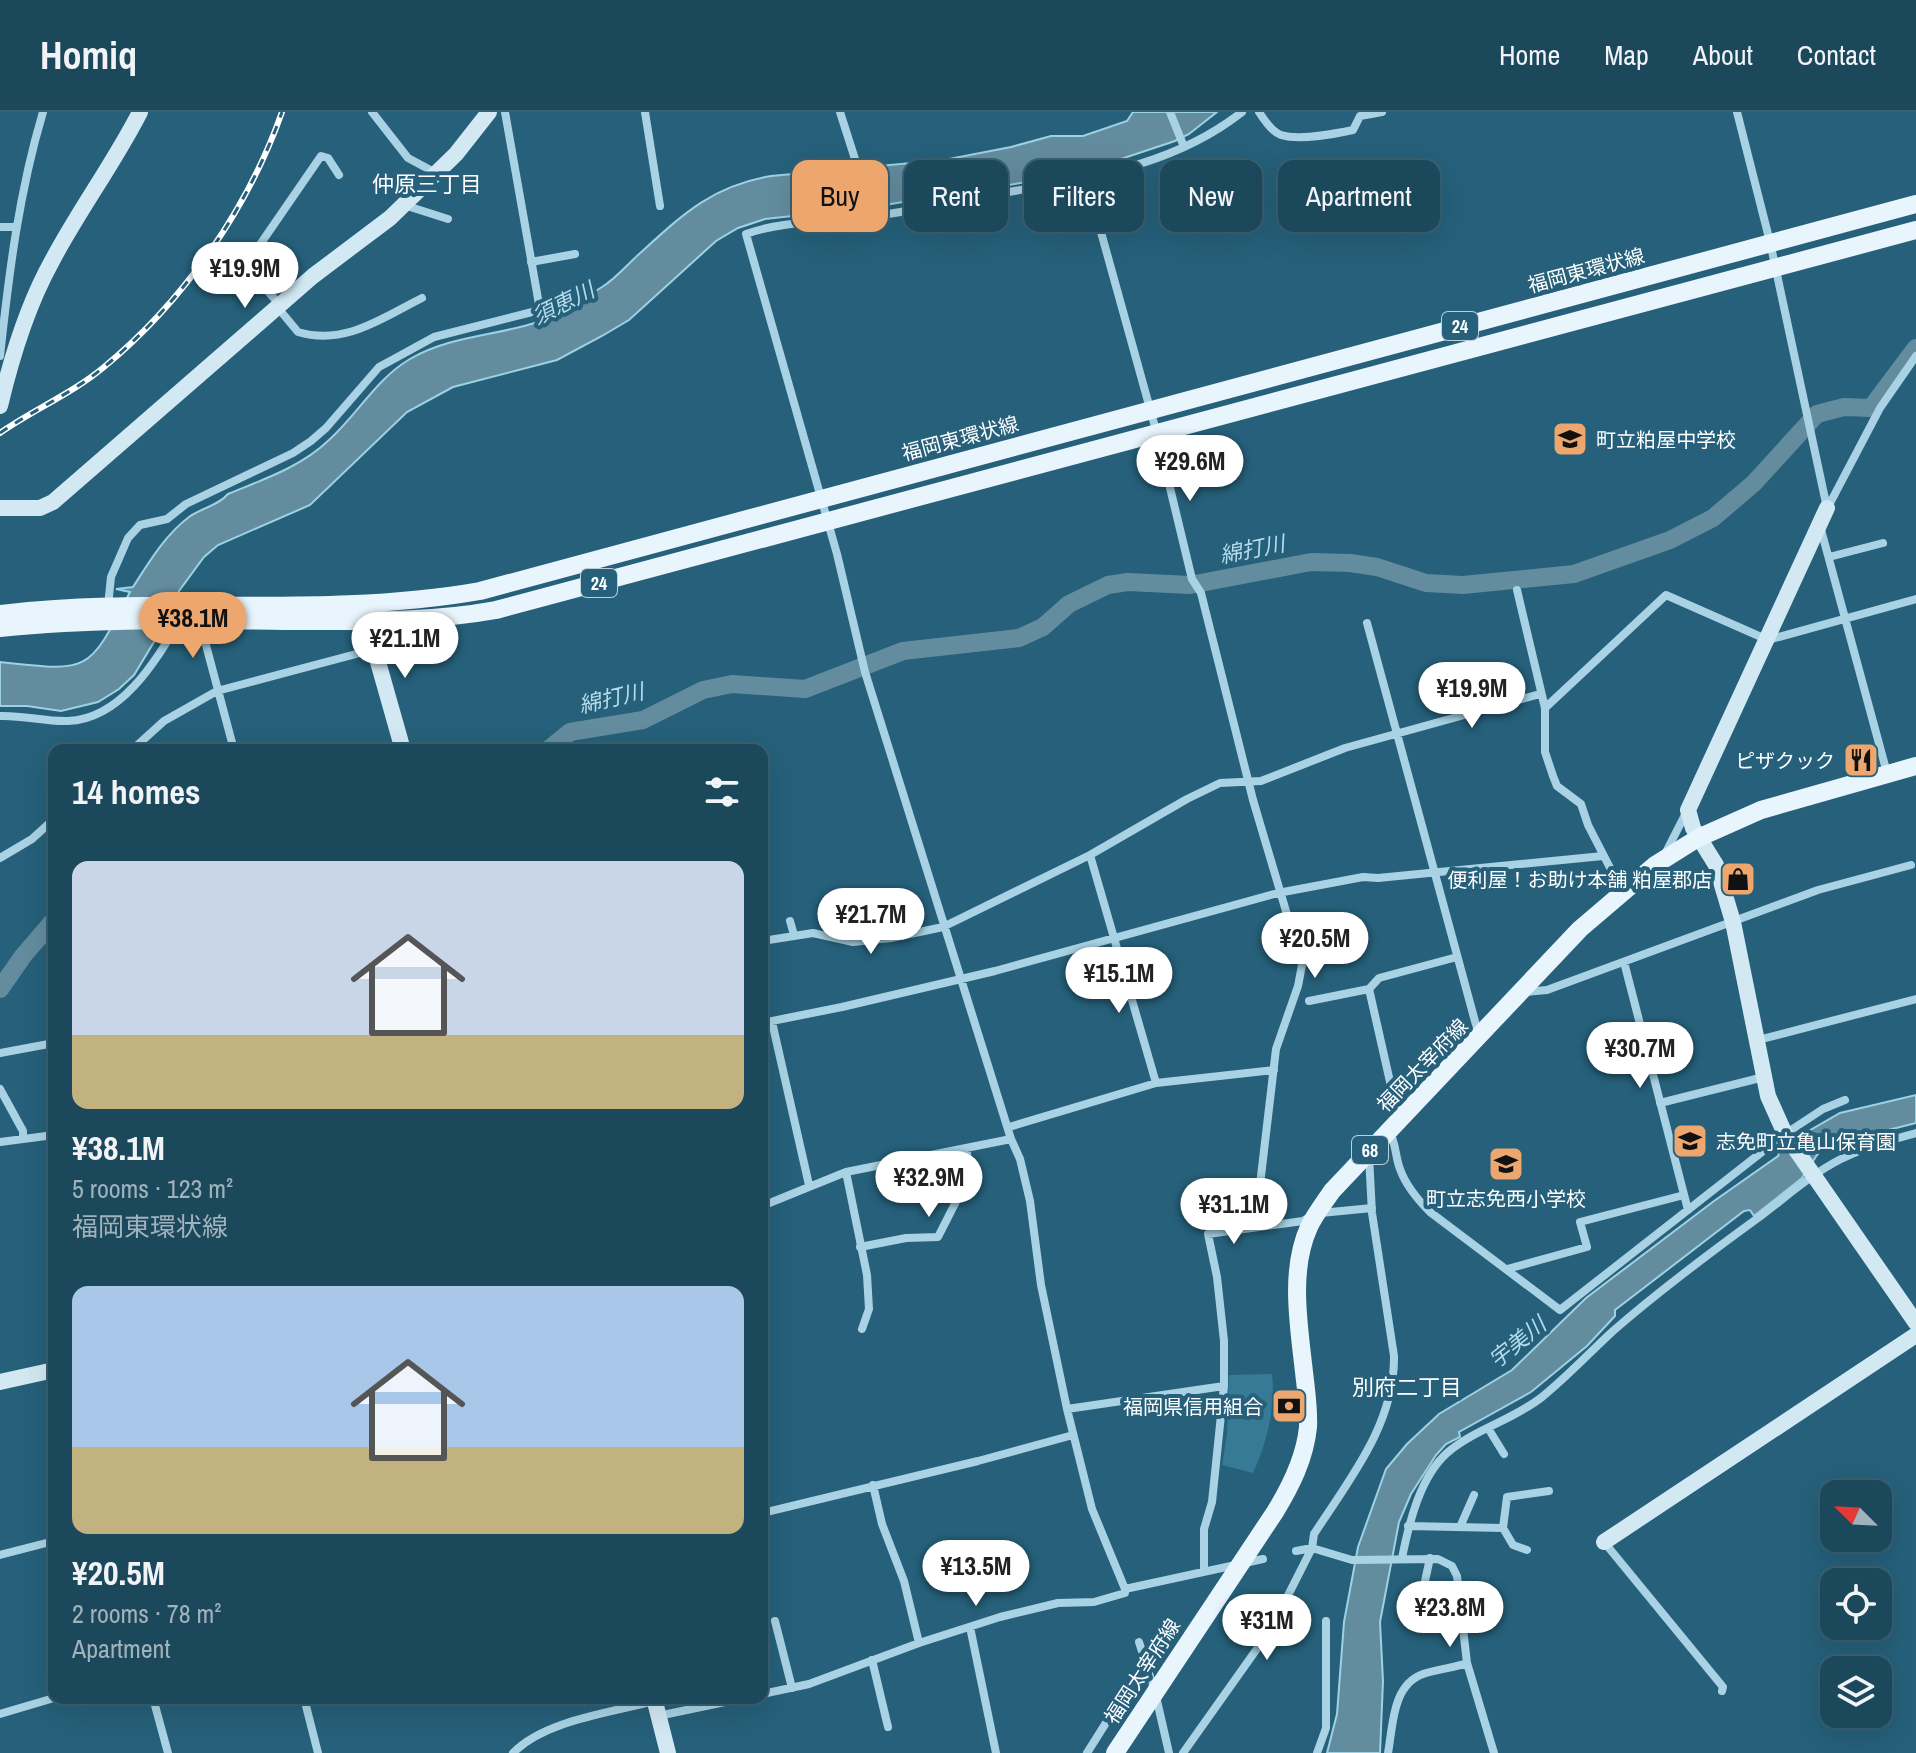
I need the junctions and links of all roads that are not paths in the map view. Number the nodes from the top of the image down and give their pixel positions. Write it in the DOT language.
graph roads {
  1 [pos="43,112"];
  2 [pos="140,112"];
  3 [pos="372,112"];
  4 [pos="489,112"];
  5 [pos="505,112"];
  6 [pos="645,112"];
  7 [pos="840,112"];
  8 [pos="1170,112"];
  9 [pos="1242,112"];
  10 [pos="1259,112"];
  11 [pos="1382,112"];
  12 [pos="1737,112"];
  13 [pos="1184,145"];
  14 [pos="855,160"];
  15 [pos="1144,164"];
  16 [pos="436,173"];
  17 [pos="339,175"];
  18 [pos="1024,188"];
  19 [pos="1916,204"];
  20 [pos="404,205"];
  21 [pos="660,206"];
  22 [pos="888,210"];
  23 [pos="448,219"];
  24 [pos="792,223"];
  25 [pos="0,227"];
  26 [pos="16,227"];
  27 [pos="1916,230"];
  28 [pos="1101,232"];
  29 [pos="1770,242"];
  30 [pos="575,254"];
  31 [pos="236,255"];
  32 [pos="531,262"];
  33 [pos="246,265"];
  34 [pos="1775,267"];
  35 [pos="5,268"];
  36 [pos="422,298"];
  37 [pos="279,307"];
  38 [pos="11,333"];
  39 [pos="0,356"];
  40 [pos="1916,356"];
  41 [pos="0,406"];
  42 [pos="1151,411"];
  43 [pos="1157,434"];
  44 [pos="821,500"];
  45 [pos="0,508"];
  46 [pos="1827,508"];
  47 [pos="827,522"];
  48 [pos="1820,525"];
  49 [pos="1883,543"];
  50 [pos="1829,557"];
  51 [pos="1517,590"];
  52 [pos="1916,599"];
  53 [pos="108,606"];
  54 [pos="180,612"];
  55 [pos="365,612"];
  56 [pos="0,614"];
  57 [pos="1846,618"];
  58 [pos="201,621"];
  59 [pos="1367,623"];
  60 [pos="0,628"];
  61 [pos="1768,640"];
  62 [pos="376,649"];
  63 [pos="217,691"];
  64 [pos="1540,694"];
  65 [pos="1545,708"];
  66 [pos="0,716"];
  67 [pos="1396,734"];
  68 [pos="139,744"];
  69 [pos="232,744"];
  70 [pos="401,744"];
  71 [pos="1916,766"];
  72 [pos="1887,773"];
  73 [pos="1250,783"];
  74 [pos="1688,810"];
  75 [pos="48,824"];
  76 [pos="1698,838"];
  77 [pos="1090,855"];
  78 [pos="1603,856"];
  79 [pos="0,858"];
  80 [pos="1655,865"];
  81 [pos="1911,865"];
  82 [pos="1436,872"];
  83 [pos="1623,891"];
  84 [pos="1278,893"];
  85 [pos="790,921"];
  86 [pos="1733,922"];
  87 [pos="943,927"];
  88 [pos="794,935"];
  89 [pos="1113,937"];
  90 [pos="768,940"];
  91 [pos="1457,957"];
  92 [pos="1624,962"];
  93 [pos="961,977"];
  94 [pos="1369,989"];
  95 [pos="1520,992"];
  96 [pos="1916,999"];
  97 [pos="1309,1001"];
  98 [pos="768,1022"];
  99 [pos="772,1022"];
  100 [pos="1479,1037"];
  101 [pos="1758,1040"];
  102 [pos="48,1044"];
  103 [pos="0,1053"];
  104 [pos="1274,1070"];
  105 [pos="1764,1077"];
  106 [pos="1156,1083"];
  107 [pos="0,1089"];
  108 [pos="1845,1100"];
  109 [pos="1660,1103"];
  110 [pos="1394,1125"];
  111 [pos="1009,1127"];
  112 [pos="1916,1133"];
  113 [pos="1785,1134"];
  114 [pos="48,1135"];
  115 [pos="23,1137"];
  116 [pos="1011,1139"];
  117 [pos="0,1142"];
  118 [pos="967,1149"];
  119 [pos="1369,1151"];
  120 [pos="846,1172"];
  121 [pos="1812,1173"];
  122 [pos="809,1185"];
  123 [pos="1684,1195"];
  124 [pos="768,1203"];
  125 [pos="1372,1208"];
  126 [pos="1688,1210"];
  127 [pos="1316,1213"];
  128 [pos="1255,1227"];
  129 [pos="860,1247"];
  130 [pos="1507,1269"];
  131 [pos="1916,1323"];
  132 [pos="862,1329"];
  133 [pos="1916,1335"];
  134 [pos="48,1371"];
  135 [pos="0,1382"];
  136 [pos="1224,1386"];
  137 [pos="1067,1409"];
  138 [pos="1488,1428"];
  139 [pos="1073,1435"];
  140 [pos="1504,1454"];
  141 [pos="873,1485"];
  142 [pos="1549,1491"];
  143 [pos="1474,1495"];
  144 [pos="768,1511"];
  145 [pos="1408,1526"];
  146 [pos="1460,1527"];
  147 [pos="1503,1528"];
  148 [pos="1604,1542"];
  149 [pos="48,1543"];
  150 [pos="1312,1548"];
  151 [pos="1527,1550"];
  152 [pos="1296,1551"];
  153 [pos="0,1555"];
  154 [pos="1400,1558"];
  155 [pos="1430,1558"];
  156 [pos="1263,1559"];
  157 [pos="1241,1564"];
  158 [pos="1204,1571"];
  159 [pos="1125,1589"];
  160 [pos="775,1621"];
  161 [pos="1326,1621"];
  162 [pos="1464,1624"];
  163 [pos="970,1627"];
  164 [pos="1139,1642"];
  165 [pos="919,1643"];
  166 [pos="872,1660"];
  167 [pos="1145,1661"];
  168 [pos="1467,1663"];
  169 [pos="792,1688"];
  170 [pos="1722,1691"];
  171 [pos="1155,1692"];
  172 [pos="768,1693"];
  173 [pos="48,1700"];
  174 [pos="155,1704"];
  175 [pos="306,1704"];
  176 [pos="656,1705"];
  177 [pos="0,1714"];
  178 [pos="888,1727"];
  179 [pos="168,1753"];
  180 [pos="318,1753"];
  181 [pos="513,1753"];
  182 [pos="668,1753"];
  183 [pos="996,1753"];
  184 [pos="1087,1753"];
  185 [pos="1115,1753"];
  186 [pos="1169,1753"];
  187 [pos="1183,1753"];
  188 [pos="1317,1753"];
  189 [pos="1388,1753"];
  190 [pos="1494,1753"];
  1 -- 26 [label="street"];
  2 -- 38 [label="street"];
  3 -- 16 [label="street"];
  4 -- 16 [label="street"];
  5 -- 32 [label="street"];
  6 -- 21 [label="street"];
  7 -- 14 [label="street"];
  8 -- 13 [label="street"];
  9 -- 13 [label="street"];
  10 -- 11 [label="street"];
  12 -- 29 [label="street"];
  13 -- 15 [label="street"];
  16 -- 20 [label="street"];
  17 -- 33 [label="street"];
  18 -- 22 [label="street"];
  19 -- 29 [label="main road, 福岡東環状線 / 24"];
  20 -- 23 [label="street"];
  20 -- 37 [label="street"];
  24 -- 44 [label="street"];
  25 -- 26 [label="street"];
  26 -- 35 [label="street"];
  27 -- 34 [label="main road, 福岡東環状線 / 24"];
  28 -- 42 [label="street"];
  29 -- 34 [label="street"];
  29 -- 42 [label="main road, 福岡東環状線 / 24"];
  30 -- 32 [label="street"];
  31 -- 33 [label="street"];
  32 -- 53 [label="street"];
  33 -- 37 [label="street"];
  34 -- 43 [label="main road, 福岡東環状線 / 24"];
  34 -- 46 [label="street"];
  35 -- 38 [label="street"];
  36 -- 37 [label="street"];
  37 -- 45 [label="street"];
  38 -- 39 [label="street"];
  38 -- 41 [label="street"];
  40 -- 46 [label="street"];
  42 -- 43 [label="street"];
  42 -- 44 [label="main road, 福岡東環状線 / 24"];
  43 -- 47 [label="main road, 福岡東環状線 / 24"];
  43 -- 73 [label="street"];
  44 -- 47 [label="street"];
  44 -- 55 [label="main road, 福岡東環状線 / 24"];
  46 -- 48 [label="street"];
  47 -- 55 [label="main road, 福岡東環状線 / 24"];
  47 -- 87 [label="street"];
  48 -- 50 [label="street"];
  48 -- 61 [label="street"];
  49 -- 50 [label="street"];
  50 -- 57 [label="street"];
  51 -- 64 [label="street"];
  52 -- 57 [label="street"];
  53 -- 54 [label="main road, 福岡東環状線 / 24"];
  53 -- 56 [label="main road, 福岡東環状線 / 24"];
  54 -- 55 [label="main road, 福岡東環状線 / 24"];
  54 -- 58 [label="main road, 福岡東環状線 / 24"];
  54 -- 60 [label="main road, 福岡東環状線 / 24"];
  54 -- 66 [label="street"];
  55 -- 58 [label="main road, 福岡東環状線 / 24"];
  55 -- 62 [label="street"];
  57 -- 61 [label="street"];
  57 -- 72 [label="street"];
  58 -- 63 [label="street"];
  59 -- 67 [label="street"];
  61 -- 65 [label="street"];
  61 -- 74 [label="street"];
  62 -- 63 [label="street"];
  62 -- 70 [label="street"];
  63 -- 68 [label="street"];
  63 -- 69 [label="street"];
  64 -- 65 [label="street"];
  64 -- 67 [label="street"];
  65 -- 78 [label="street"];
  67 -- 73 [label="street"];
  67 -- 82 [label="street"];
  71 -- 72 [label="main road, 福岡太宰府線 / 68"];
  72 -- 76 [label="main road, 福岡太宰府線 / 68"];
  73 -- 77 [label="street"];
  73 -- 84 [label="street"];
  74 -- 76 [label="street"];
  74 -- 80 [label="street"];
  75 -- 79 [label="street"];
  76 -- 80 [label="main road, 福岡太宰府線 / 68"];
  76 -- 86 [label="street"];
  77 -- 87 [label="street"];
  77 -- 89 [label="street"];
  78 -- 82 [label="street"];
  78 -- 83 [label="street"];
  80 -- 83 [label="main road, 福岡太宰府線 / 68"];
  81 -- 86 [label="street"];
  82 -- 84 [label="street"];
  82 -- 91 [label="street"];
  83 -- 95 [label="main road, 福岡太宰府線 / 68"];
  84 -- 89 [label="street"];
  84 -- 104 [label="street"];
  85 -- 88 [label="street"];
  86 -- 92 [label="street"];
  86 -- 101 [label="street"];
  87 -- 88 [label="street"];
  87 -- 93 [label="street"];
  88 -- 90 [label="street"];
  89 -- 93 [label="street"];
  89 -- 106 [label="street"];
  91 -- 94 [label="street"];
  91 -- 100 [label="street"];
  92 -- 95 [label="street"];
  92 -- 109 [label="street"];
  93 -- 99 [label="street"];
  93 -- 111 [label="street"];
  94 -- 97 [label="street"];
  94 -- 110 [label="street"];
  95 -- 100 [label="main road, 福岡太宰府線 / 68"];
  96 -- 101 [label="street"];
  98 -- 99 [label="street"];
  99 -- 122 [label="street"];
  100 -- 110 [label="main road, 福岡太宰府線 / 68"];
  101 -- 105 [label="street"];
  102 -- 103 [label="street"];
  104 -- 106 [label="street"];
  104 -- 128 [label="street"];
  105 -- 109 [label="street"];
  105 -- 113 [label="street"];
  106 -- 111 [label="street"];
  107 -- 115 [label="street"];
  108 -- 113 [label="street"];
  109 -- 123 [label="street"];
  110 -- 119 [label="main road, 福岡太宰府線 / 68"];
  110 -- 130 [label="street"];
  111 -- 116 [label="street"];
  112 -- 121 [label="street"];
  113 -- 121 [label="street"];
  113 -- 126 [label="street"];
  114 -- 115 [label="street"];
  115 -- 117 [label="street"];
  116 -- 118 [label="street"];
  116 -- 137 [label="street"];
  118 -- 120 [label="street"];
  118 -- 129 [label="street"];
  119 -- 125 [label="street"];
  119 -- 127 [label="main road, 福岡太宰府線 / 68"];
  120 -- 122 [label="street"];
  120 -- 129 [label="street"];
  121 -- 131 [label="street"];
  121 -- 138 [label="street"];
  122 -- 124 [label="street"];
  123 -- 126 [label="street"];
  123 -- 130 [label="street"];
  125 -- 127 [label="street"];
  125 -- 150 [label="street"];
  126 -- 130 [label="street"];
  127 -- 128 [label="street"];
  127 -- 157 [label="main road, 福岡太宰府線 / 68"];
  128 -- 136 [label="street"];
  129 -- 132 [label="street"];
  133 -- 148 [label="street"];
  134 -- 135 [label="street"];
  136 -- 137 [label="street"];
  136 -- 158 [label="street"];
  137 -- 139 [label="street"];
  138 -- 140 [label="street"];
  138 -- 145 [label="street"];
  139 -- 141 [label="street"];
  139 -- 159 [label="street"];
  141 -- 144 [label="street"];
  141 -- 165 [label="street"];
  142 -- 147 [label="street"];
  143 -- 146 [label="street"];
  145 -- 146 [label="street"];
  145 -- 154 [label="street"];
  146 -- 147 [label="street"];
  147 -- 151 [label="street"];
  148 -- 170 [label="street"];
  149 -- 153 [label="street"];
  150 -- 152 [label="street"];
  150 -- 154 [label="street"];
  150 -- 187 [label="street"];
  154 -- 155 [label="street"];
  155 -- 162 [label="street"];
  155 -- 162 [label="street"];
  156 -- 157 [label="street"];
  157 -- 158 [label="street"];
  157 -- 171 [label="main road, 福岡太宰府線 / 68"];
  158 -- 159 [label="street"];
  159 -- 163 [label="street"];
  160 -- 169 [label="street"];
  161 -- 188 [label="street"];
  162 -- 168 [label="street"];
  163 -- 165 [label="street"];
  163 -- 183 [label="street"];
  164 -- 167 [label="street"];
  165 -- 166 [label="street"];
  166 -- 169 [label="street"];
  166 -- 178 [label="street"];
  167 -- 171 [label="street"];
  167 -- 184 [label="street"];
  168 -- 189 [label="street"];
  168 -- 190 [label="street"];
  169 -- 172 [label="street"];
  171 -- 185 [label="main road, 福岡太宰府線 / 68"];
  171 -- 186 [label="street"];
  173 -- 177 [label="street"];
  174 -- 179 [label="street"];
  175 -- 180 [label="street"];
  176 -- 181 [label="street"];
  176 -- 182 [label="street"];
}
